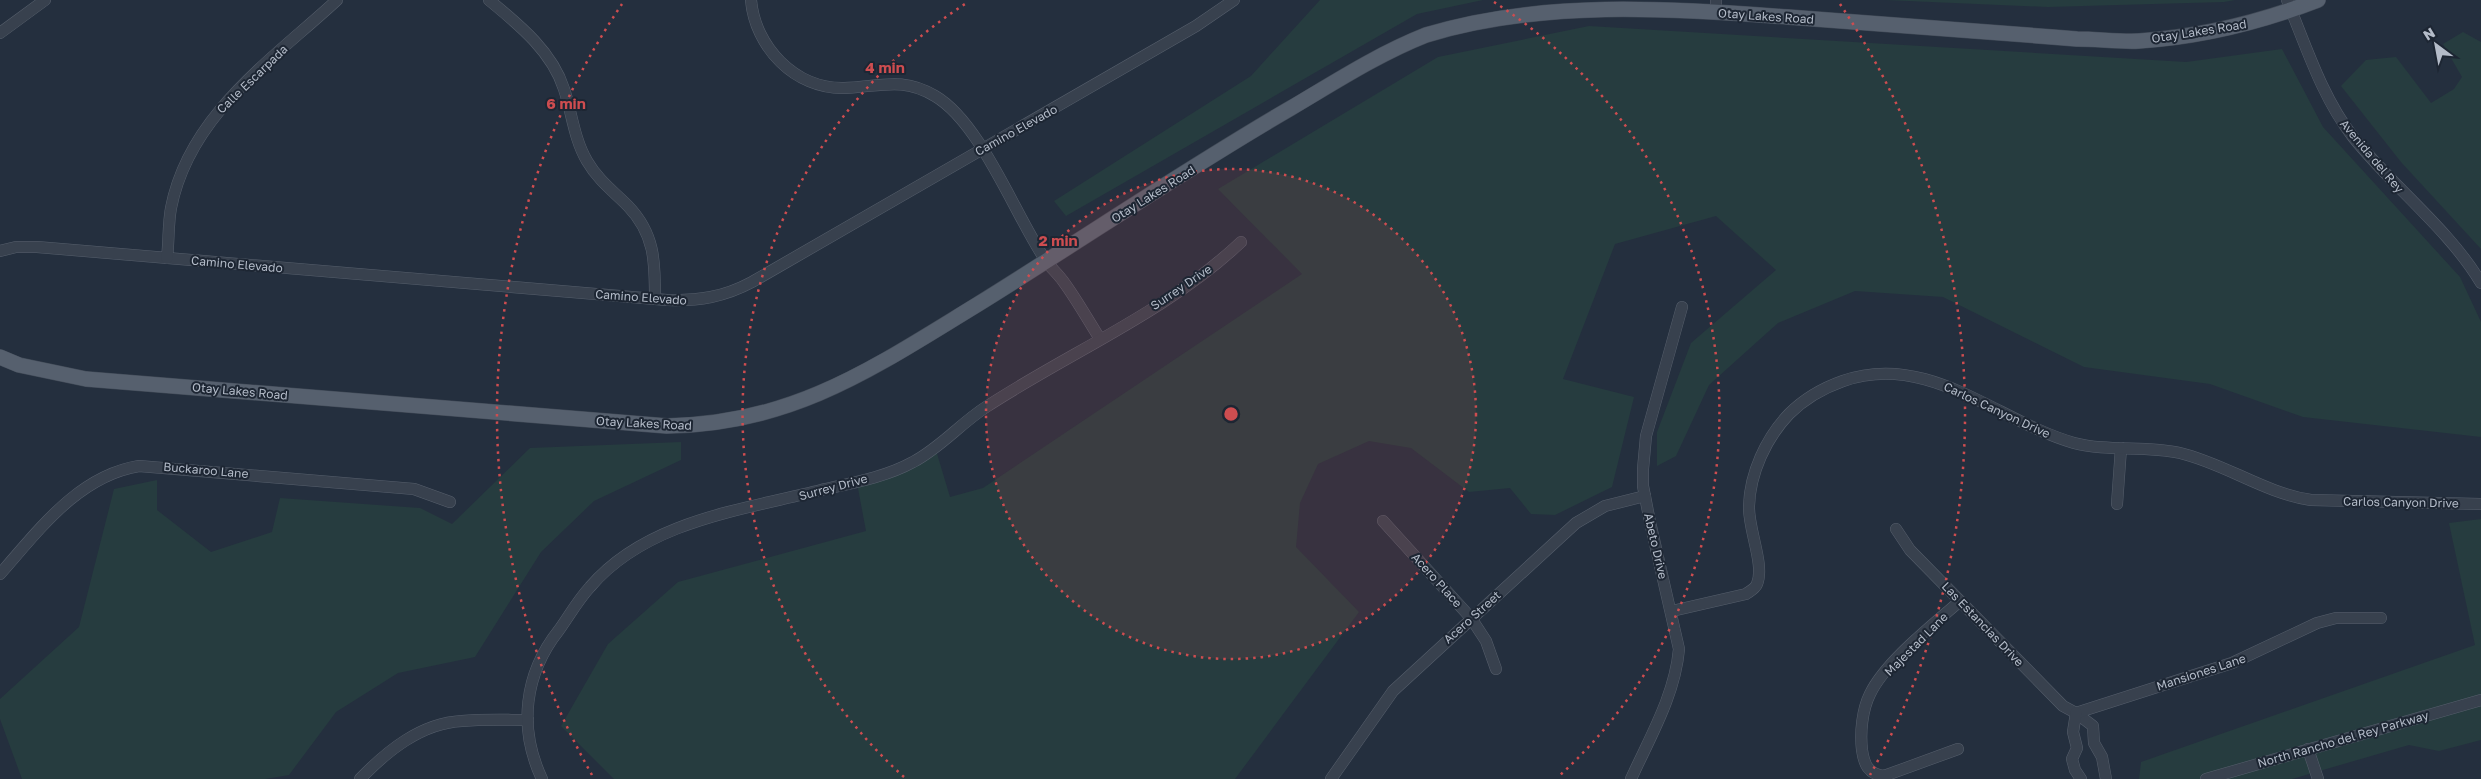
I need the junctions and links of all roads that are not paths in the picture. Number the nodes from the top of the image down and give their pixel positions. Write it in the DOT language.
graph roads {
  1 [pos="45,0"];
  2 [pos="337,0"];
  3 [pos="489,0"];
  4 [pos="751,0"];
  5 [pos="1234,0"];
  6 [pos="2318,0"];
  7 [pos="2289,5"];
  8 [pos="1716,6"];
  9 [pos="0,33"];
  10 [pos="982,149"];
  11 [pos="1241,242"];
  12 [pos="0,251"];
  13 [pos="167,258"];
  14 [pos="1047,261"];
  15 [pos="2481,283"];
  16 [pos="655,298"];
  17 [pos="1682,307"];
  18 [pos="1100,339"];
  19 [pos="0,357"];
  20 [pos="2121,448"];
  21 [pos="1645,496"];
  22 [pos="450,502"];
  23 [pos="2118,504"];
  24 [pos="2481,504"];
  25 [pos="1383,521"];
  26 [pos="1896,529"];
  27 [pos="0,574"];
  28 [pos="1960,601"];
  29 [pos="1672,611"];
  30 [pos="1471,618"];
  31 [pos="2381,618"];
  32 [pos="1496,669"];
  33 [pos="2481,700"];
  34 [pos="2076,713"];
  35 [pos="528,720"];
  36 [pos="2094,743"];
  37 [pos="2077,748"];
  38 [pos="1958,749"];
  39 [pos="2308,749"];
  40 [pos="360,779"];
  41 [pos="542,779"];
  42 [pos="1330,779"];
  43 [pos="1631,779"];
  44 [pos="2081,779"];
  45 [pos="2106,779"];
  46 [pos="2206,779"];
  47 [pos="2318,779"];
  1 -- 9 [label="street"];
  2 -- 13 [label="street, Calle Escarpada"];
  3 -- 16 [label="street"];
  4 -- 10 [label="street"];
  5 -- 10 [label="street, Camino Elevado"];
  6 -- 7 [label="main road, Otay Lakes Road"];
  7 -- 8 [label="main road, Otay Lakes Road"];
  7 -- 15 [label="street, Avenida del Rey"];
  8 -- 14 [label="main road, Otay Lakes Road"];
  10 -- 14 [label="street"];
  10 -- 16 [label="street, Camino Elevado"];
  11 -- 18 [label="street, Surrey Drive"];
  12 -- 13 [label="street, Camino Elevado"];
  13 -- 16 [label="street, Camino Elevado"];
  14 -- 18 [label="street"];
  14 -- 19 [label="main road, Otay Lakes Road"];
  17 -- 21 [label="street, Abeto Drive"];
  18 -- 35 [label="street, Surrey Drive"];
  20 -- 23 [label="street"];
  20 -- 24 [label="street, Carlos Canyon Drive"];
  20 -- 29 [label="street, Carlos Canyon Drive"];
  21 -- 29 [label="street, Abeto Drive"];
  21 -- 30 [label="street, Acero Street"];
  22 -- 27 [label="street, Buckaroo Lane"];
  25 -- 30 [label="street, Acero Place"];
  26 -- 28 [label="street, Las Estancias Drive"];
  28 -- 34 [label="street, Las Estancias Drive"];
  28 -- 38 [label="street, Majestad Lane"];
  29 -- 43 [label="street, Abeto Drive"];
  30 -- 32 [label="street, Acero Place"];
  30 -- 42 [label="street, Acero Street"];
  31 -- 34 [label="street, Mansiones Lane"];
  33 -- 39 [label="street, North Rancho del Rey Parkway"];
  34 -- 36 [label="street, Las Estancias Drive"];
  34 -- 37 [label="street"];
  35 -- 40 [label="street"];
  35 -- 41 [label="street, Surrey Drive"];
  36 -- 37 [label="street"];
  36 -- 45 [label="street, Las Estancias Drive"];
  37 -- 44 [label="street"];
  39 -- 46 [label="street, North Rancho del Rey Parkway"];
  39 -- 47 [label="street"];
}
